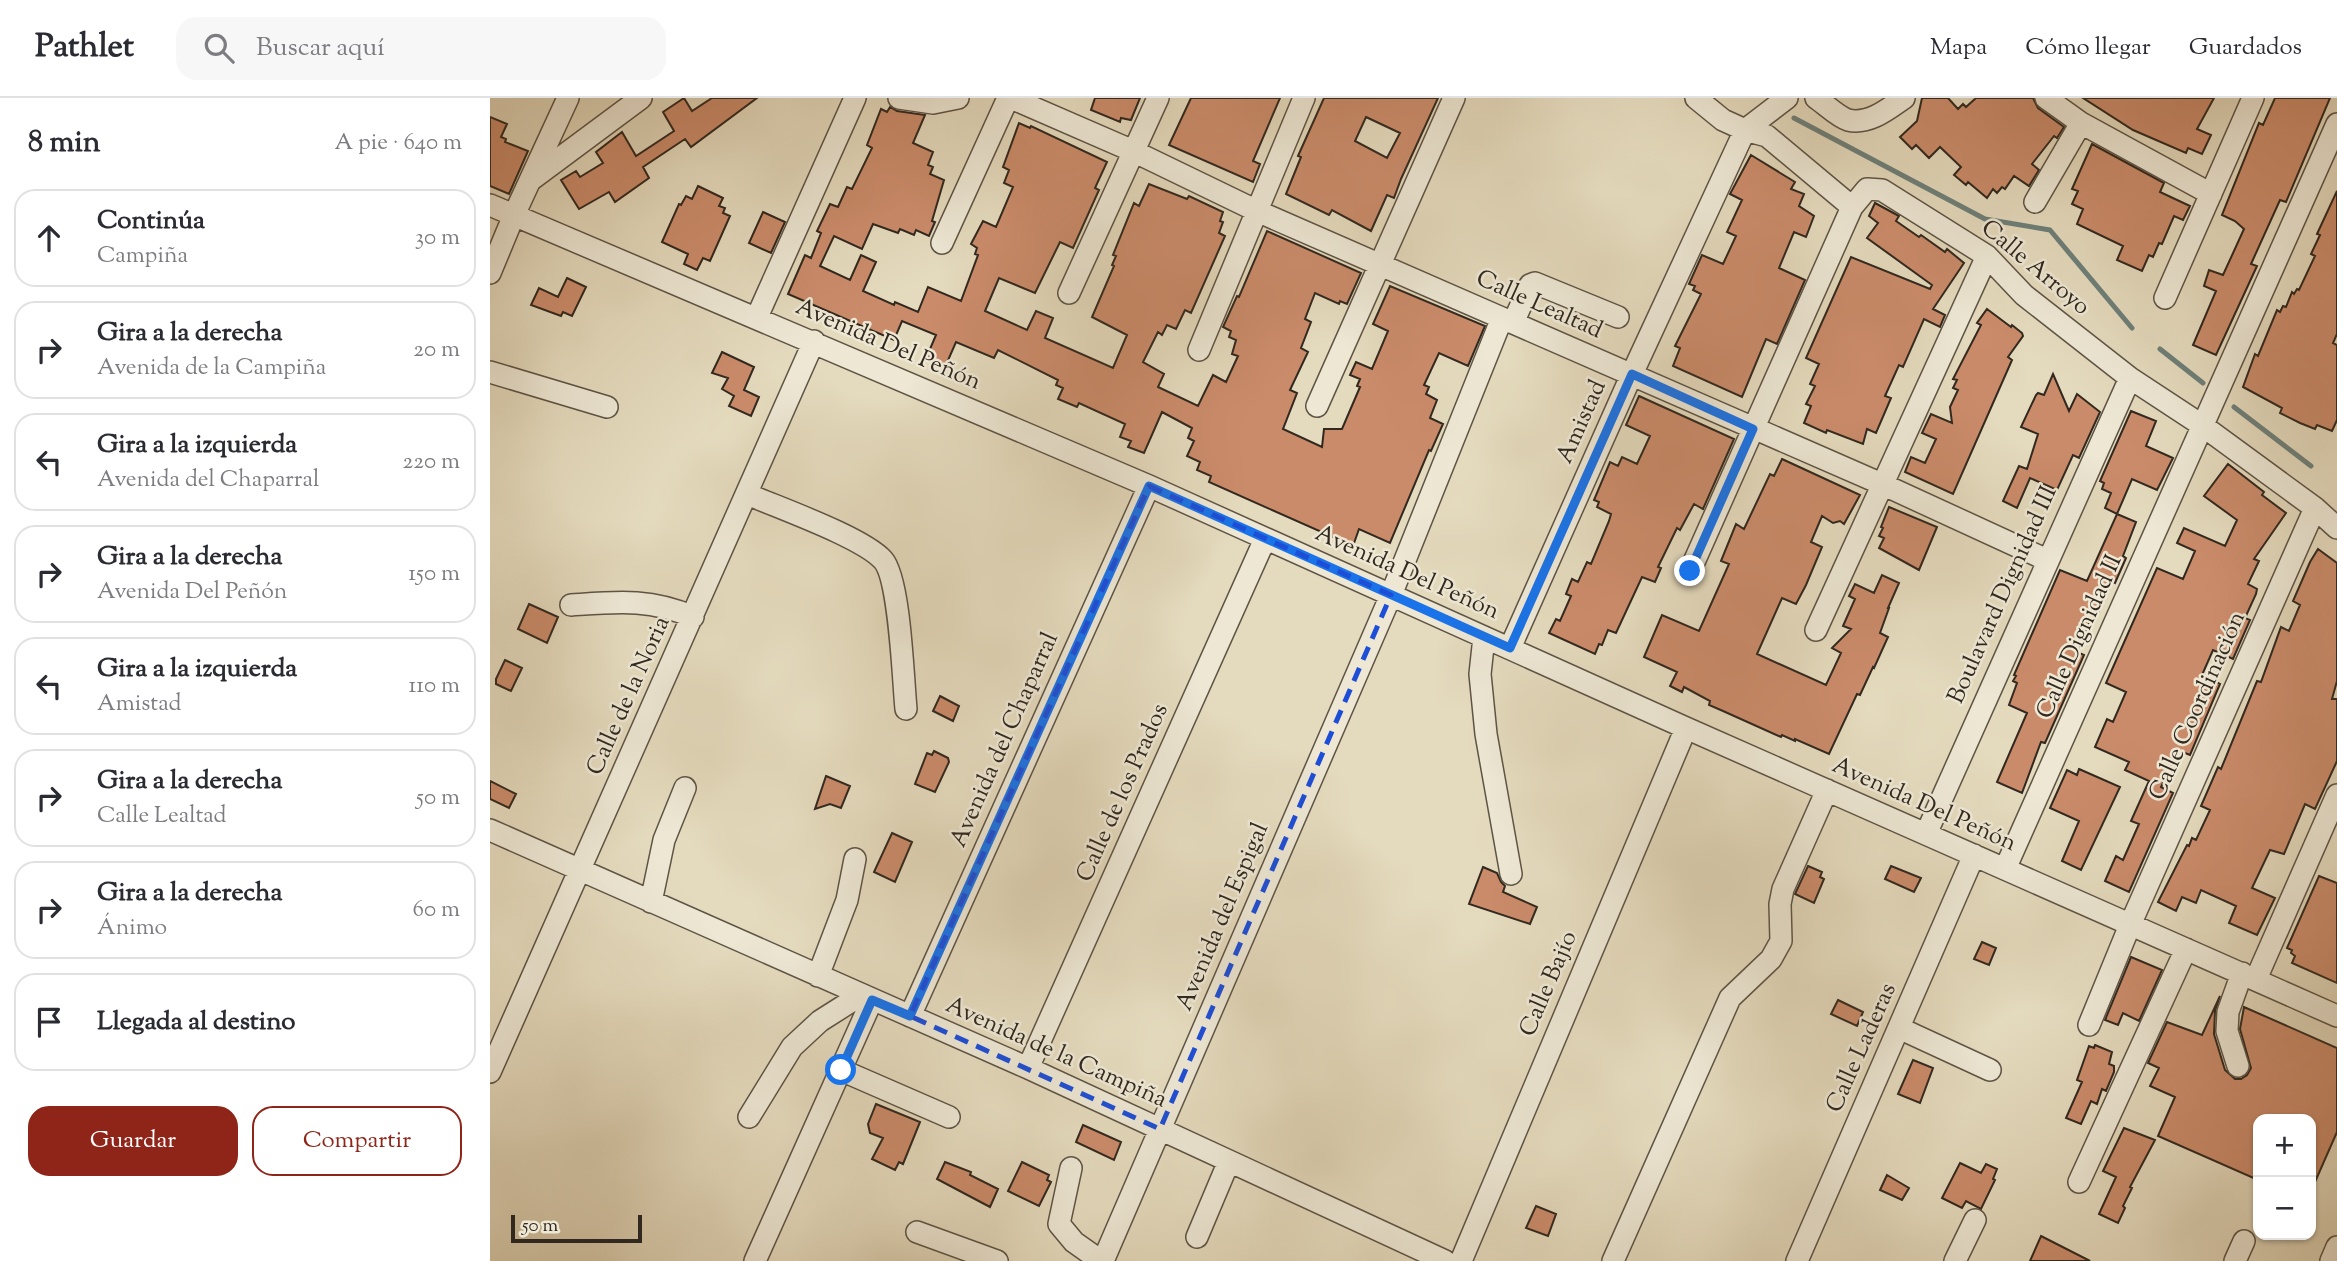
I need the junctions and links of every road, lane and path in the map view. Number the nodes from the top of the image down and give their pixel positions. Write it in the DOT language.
graph roads {
  1 [pos="568,98"];
  2 [pos="640,98"];
  3 [pos="855,98"];
  4 [pos="899,98"];
  5 [pos="958,98"];
  6 [pos="1010,98"];
  7 [pos="1158,98"];
  8 [pos="1304,98"];
  9 [pos="1454,98"];
  10 [pos="1696,98"];
  11 [pos="1786,98"];
  12 [pos="1816,98"];
  13 [pos="1904,98"];
  14 [pos="2046,98"];
  15 [pos="2253,98"];
  16 [pos="2081,123"];
  17 [pos="2337,124"];
  18 [pos="1745,130"];
  19 [pos="1133,151"];
  20 [pos="531,180"];
  21 [pos="2211,194"];
  22 [pos="2035,202"];
  23 [pos="490,205"];
  24 [pos="1852,207"];
  25 [pos="1257,211"];
  26 [pos="514,215"];
  27 [pos="942,243"];
  28 [pos="1987,256"];
  29 [pos="1381,265"];
  30 [pos="490,273"];
  31 [pos="1069,293"];
  32 [pos="2165,298"];
  33 [pos="757,317"];
  34 [pos="1618,317"];
  35 [pos="1508,320"];
  36 [pos="814,341"];
  37 [pos="1199,350"];
  38 [pos="490,372"];
  39 [pos="1632,374"];
  40 [pos="2130,378"];
  41 [pos="1317,406"];
  42 [pos="607,407"];
  43 [pos="2203,426"];
  44 [pos="1753,429"];
  45 [pos="1884,485"];
  46 [pos="1149,486"];
  47 [pos="747,494"];
  48 [pos="2315,508"];
  49 [pos="2337,528"];
  50 [pos="1265,538"];
  51 [pos="2047,560"];
  52 [pos="1690,571"];
  53 [pos="1391,595"];
  54 [pos="571,605"];
  55 [pos="693,617"];
  56 [pos="1816,630"];
  57 [pos="1484,636"];
  58 [pos="1510,648"];
  59 [pos="906,709"];
  60 [pos="1686,728"];
  61 [pos="685,788"];
  62 [pos="1827,790"];
  63 [pos="2337,795"];
  64 [pos="490,830"];
  65 [pos="1926,834"];
  66 [pos="1974,855"];
  67 [pos="855,859"];
  68 [pos="2004,869"];
  69 [pos="580,871"];
  70 [pos="1511,874"];
  71 [pos="650,902"];
  72 [pos="2130,925"];
  73 [pos="2186,949"];
  74 [pos="818,976"];
  75 [pos="2249,976"];
  76 [pos="866,998"];
  77 [pos="910,1016"];
  78 [pos="2337,1016"];
  79 [pos="2089,1025"];
  80 [pos="1899,1027"];
  81 [pos="2238,1066"];
  82 [pos="1028,1068"];
  83 [pos="841,1070"];
  84 [pos="1990,1070"];
  85 [pos="490,1072"];
  86 [pos="749,1117"];
  87 [pos="949,1118"];
  88 [pos="1160,1129"];
  89 [pos="1229,1161"];
  90 [pos="1071,1168"];
  91 [pos="2079,1181"];
  92 [pos="1975,1220"];
  93 [pos="917,1232"];
  94 [pos="1197,1237"];
  95 [pos="2244,1241"];
  96 [pos="2337,1247"];
  97 [pos="755,1261"];
  98 [pos="997,1261"];
  99 [pos="1102,1261"];
  100 [pos="1445,1261"];
  101 [pos="1461,1261"];
  102 [pos="1613,1261"];
  103 [pos="1797,1261"];
  104 [pos="1955,1261"];
  105 [pos="2235,1261"];
  106 [pos="2331,1261"];
  1 -- 20 [label="street"];
  2 -- 20 [label="street"];
  3 -- 33 [label="street"];
  4 -- 5 [label="street"];
  6 -- 19 [label="street, Calle Lealtad"];
  6 -- 27 [label="street"];
  7 -- 19 [label="street"];
  8 -- 25 [label="street"];
  9 -- 29 [label="street"];
  10 -- 18 [label="street"];
  11 -- 18 [label="street, Amistad"];
  12 -- 13 [label="street"];
  14 -- 16 [label="street"];
  15 -- 21 [label="street"];
  16 -- 21 [label="street"];
  16 -- 22 [label="street"];
  17 -- 43 [label="street, Calle Dignidad II"];
  18 -- 24 [label="street"];
  18 -- 39 [label="street, Amistad"];
  19 -- 25 [label="street, Calle Lealtad"];
  19 -- 31 [label="street"];
  20 -- 26 [label="street"];
  21 -- 32 [label="street"];
  23 -- 26 [label="street, Avenida Del Peñón"];
  24 -- 28 [label="street, Calle Arroyo"];
  24 -- 44 [label="street"];
  25 -- 29 [label="street, Calle Lealtad"];
  25 -- 37 [label="street"];
  26 -- 30 [label="street"];
  26 -- 33 [label="street, Avenida Del Peñón"];
  28 -- 40 [label="street, Calle Arroyo"];
  28 -- 45 [label="street"];
  29 -- 35 [label="street, Calle Lealtad"];
  29 -- 41 [label="street"];
  33 -- 36 [label="street, Avenida Del Peñón"];
  34 -- 35 [label="street, Avenida del Espigal"];
  35 -- 39 [label="street, Calle Lealtad"];
  35 -- 53 [label="street, Avenida del Espigal"];
  36 -- 46 [label="street, Avenida Del Peñón"];
  36 -- 47 [label="street, Calle de la Noria"];
  38 -- 42 [label="street"];
  39 -- 44 [label="street, Calle Lealtad"];
  39 -- 58 [label="street, Amistad"];
  40 -- 43 [label="street, Calle Arroyo"];
  40 -- 51 [label="street, Boulavard Dignidad III"];
  43 -- 48 [label="street, Calle Arroyo"];
  43 -- 68 [label="street, Calle Dignidad II"];
  44 -- 45 [label="street, Calle Lealtad"];
  44 -- 52 [label="street"];
  45 -- 51 [label="street, Calle Lealtad"];
  45 -- 56 [label="street"];
  46 -- 50 [label="street, Avenida Del Peñón"];
  46 -- 77 [label="street, Avenida del Chaparral"];
  47 -- 55 [label="street, Calle de la Noria"];
  47 -- 59 [label="street"];
  48 -- 49 [label="street, Calle Arroyo"];
  48 -- 72 [label="street, Calle Coordinación"];
  50 -- 53 [label="street, Avenida Del Peñón"];
  50 -- 82 [label="street, Calle de los Prados"];
  51 -- 65 [label="street, Boulavard Dignidad III"];
  53 -- 57 [label="street, Avenida Del Peñón"];
  53 -- 88 [label="street, Avenida del Espigal"];
  54 -- 55 [label="street"];
  55 -- 69 [label="street, Calle de la Noria"];
  57 -- 58 [label="street, Avenida Del Peñón"];
  57 -- 70 [label="street"];
  58 -- 60 [label="street, Avenida Del Peñón"];
  60 -- 62 [label="street, Avenida Del Peñón"];
  60 -- 101 [label="street, Calle Bajío"];
  61 -- 71 [label="street"];
  62 -- 65 [label="street, Avenida Del Peñón"];
  62 -- 102 [label="street"];
  63 -- 75 [label="street"];
  64 -- 69 [label="street, Avenida de la Campiña"];
  65 -- 66 [label="street, Avenida Del Peñón"];
  66 -- 68 [label="street, Avenida Del Peñón"];
  66 -- 80 [label="street, Calle Laderas"];
  67 -- 74 [label="street"];
  68 -- 72 [label="street, Avenida Del Peñón"];
  69 -- 71 [label="street, Avenida de la Campiña"];
  69 -- 85 [label="street, Calle de la Noria"];
  71 -- 74 [label="street, Avenida de la Campiña"];
  72 -- 73 [label="street, Avenida Del Peñón"];
  72 -- 79 [label="street, Calle Coordinación"];
  73 -- 75 [label="street, Avenida Del Peñón"];
  73 -- 91 [label="street"];
  74 -- 76 [label="street, Avenida de la Campiña"];
  75 -- 78 [label="street, Avenida Del Peñón"];
  75 -- 81 [label="street"];
  76 -- 77 [label="street, Avenida de la Campiña"];
  76 -- 83 [label="street"];
  76 -- 86 [label="street"];
  77 -- 82 [label="street, Avenida de la Campiña"];
  80 -- 84 [label="street"];
  80 -- 103 [label="street, Calle Laderas"];
  82 -- 88 [label="street, Avenida de la Campiña"];
  83 -- 87 [label="street"];
  83 -- 97 [label="street"];
  88 -- 89 [label="street, Avenida de la Campiña"];
  88 -- 99 [label="street, Avenida del Espigal"];
  89 -- 94 [label="street"];
  89 -- 100 [label="street, Avenida de la Campiña"];
  90 -- 99 [label="street"];
  92 -- 104 [label="street"];
  93 -- 98 [label="street"];
  95 -- 105 [label="street"];
  96 -- 106 [label="street"];
}
